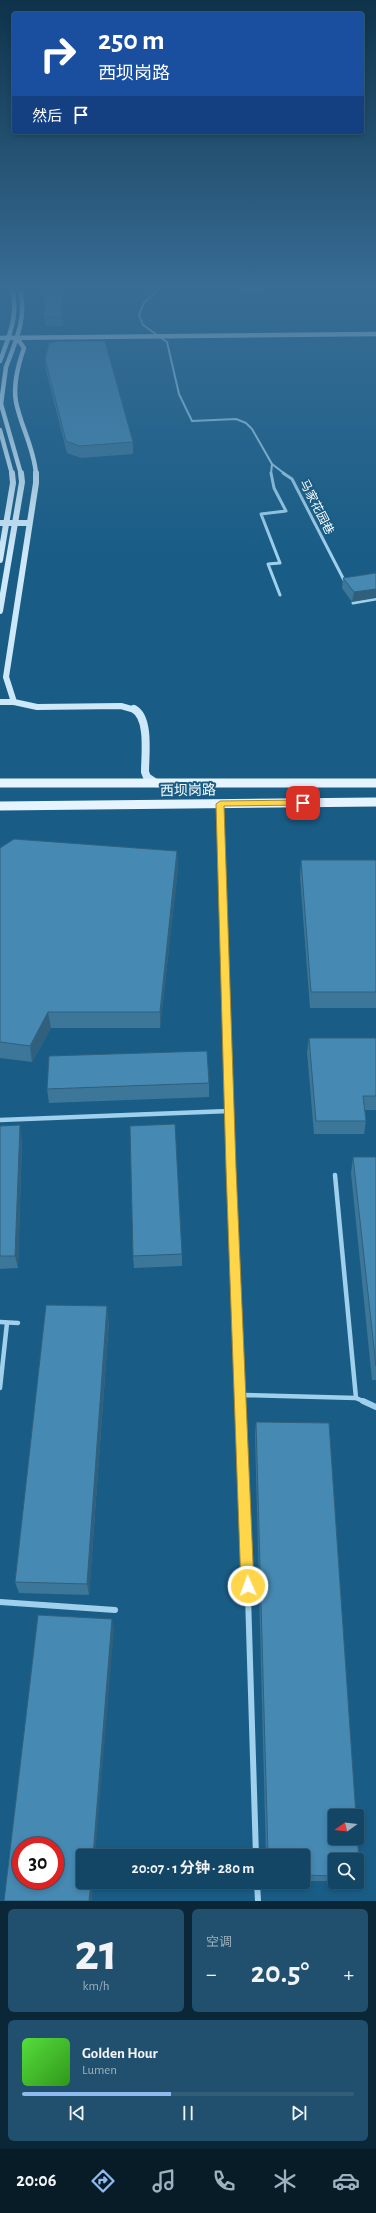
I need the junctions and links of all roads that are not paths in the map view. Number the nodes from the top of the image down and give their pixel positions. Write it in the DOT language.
graph roads {
  1 [pos="4,378"];
  2 [pos="17,378"];
  3 [pos="175,378"];
  4 [pos="0,430"];
  5 [pos="272,464"];
  6 [pos="0,523"];
  7 [pos="29,523"];
  8 [pos="0,560"];
  9 [pos="346,584"];
  10 [pos="280,595"];
  11 [pos="376,599"];
  12 [pos="353,603"];
  13 [pos="0,611"];
  14 [pos="0,702"];
  15 [pos="14,702"];
  16 [pos="0,783"];
  17 [pos="156,783"];
  18 [pos="376,783"];
  19 [pos="376,802"];
  20 [pos="220,804"];
  21 [pos="0,806"];
  22 [pos="229,1111"];
  23 [pos="0,1120"];
  24 [pos="335,1176"];
  25 [pos="0,1322"];
  26 [pos="7,1323"];
  27 [pos="18,1323"];
  28 [pos="0,1388"];
  29 [pos="242,1395"];
  30 [pos="356,1398"];
  31 [pos="376,1406"];
  32 [pos="0,1602"];
  33 [pos="116,1610"];
  34 [pos="256,1849"];
  35 [pos="257,1889"];
  36 [pos="258,1901"];
  1 -- 13 [label="street, bridge"];
  2 -- 7 [label="street"];
  3 -- 5 [label="street, 马家花园巷"];
  4 -- 8 [label="street, bridge"];
  5 -- 9 [label="street, 马家花园巷"];
  5 -- 10 [label="street"];
  6 -- 7 [label="street"];
  7 -- 15 [label="street"];
  11 -- 12 [label="street"];
  14 -- 15 [label="street"];
  15 -- 17 [label="street"];
  16 -- 17 [label="main road, 西坝岗路"];
  17 -- 18 [label="main road, 西坝岗路"];
  19 -- 20 [label="main road, 西坝岗路"];
  20 -- 21 [label="main road, 西坝岗路"];
  20 -- 22 [label="street"];
  22 -- 23 [label="street"];
  22 -- 29 [label="street"];
  24 -- 30 [label="street"];
  25 -- 26 [label="street"];
  26 -- 27 [label="street"];
  26 -- 28 [label="street"];
  29 -- 30 [label="street"];
  29 -- 34 [label="street"];
  30 -- 31 [label="street"];
  32 -- 33 [label="street"];
  35 -- 36 [label="street"];
}
